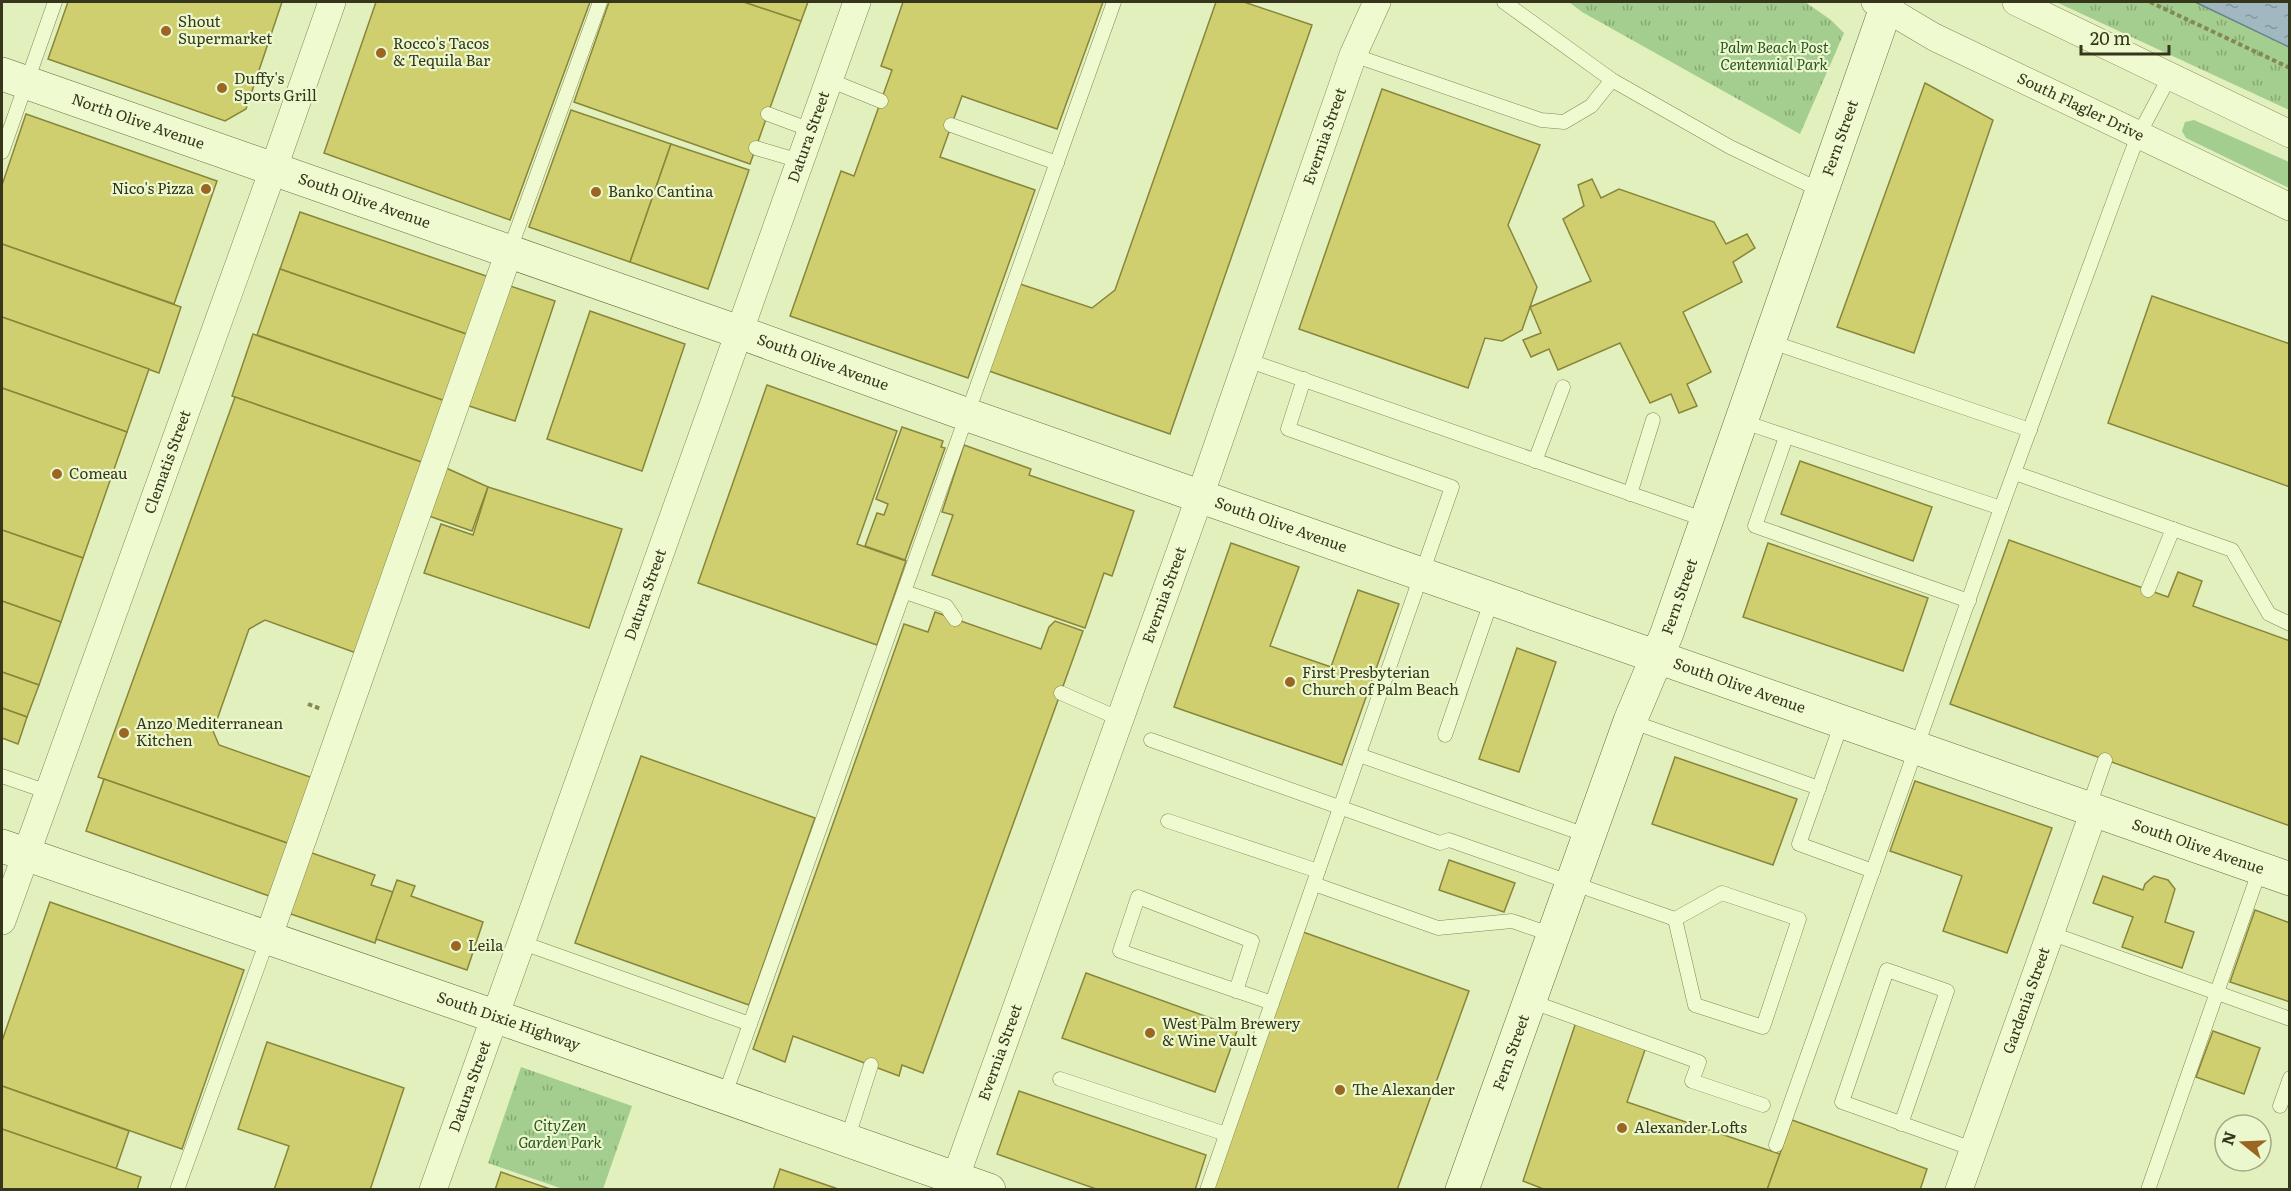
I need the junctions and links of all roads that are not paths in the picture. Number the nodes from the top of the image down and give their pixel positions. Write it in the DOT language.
graph roads {
  1 [pos="55,2"];
  2 [pos="332,2"];
  3 [pos="600,2"];
  4 [pos="857,2"];
  5 [pos="1114,2"];
  6 [pos="1377,2"];
  7 [pos="1504,2"];
  8 [pos="2016,2"];
  9 [pos="1882,4"];
  10 [pos="1353,55"];
  11 [pos="2170,76"];
  12 [pos="14,79"];
  13 [pos="829,80"];
  14 [pos="1612,80"];
  15 [pos="881,101"];
  16 [pos="768,114"];
  17 [pos="951,125"];
  18 [pos="811,130"];
  19 [pos="2289,134"];
  20 [pos="2138,136"];
  21 [pos="756,148"];
  22 [pos="2,152"];
  23 [pos="800,160"];
  24 [pos="1057,163"];
  25 [pos="273,170"];
  26 [pos="1822,191"];
  27 [pos="2289,207"];
  28 [pos="509,252"];
  29 [pos="739,332"];
  30 [pos="1769,341"];
  31 [pos="1247,360"];
  32 [pos="1304,379"];
  33 [pos="1563,387"];
  34 [pos="968,415"];
  35 [pos="1653,420"];
  36 [pos="1741,421"];
  37 [pos="2030,429"];
  38 [pos="1786,437"];
  39 [pos="1535,461"];
  40 [pos="2015,473"];
  41 [pos="1630,494"];
  42 [pos="1200,496"];
  43 [pos="2001,508"];
  44 [pos="1706,520"];
  45 [pos="2173,529"];
  46 [pos="1421,574"];
  47 [pos="2148,590"];
  48 [pos="905,592"];
  49 [pos="1492,599"];
  50 [pos="1969,601"];
  51 [pos="955,619"];
  52 [pos="2289,624"];
  53 [pos="1658,658"];
  54 [pos="1061,693"];
  55 [pos="1120,719"];
  56 [pos="1630,721"];
  57 [pos="1842,722"];
  58 [pos="1445,735"];
  59 [pos="1151,740"];
  60 [pos="1917,749"];
  61 [pos="1359,755"];
  62 [pos="2105,760"];
  63 [pos="2,776"];
  64 [pos="1819,788"];
  65 [pos="48,792"];
  66 [pos="1341,807"];
  67 [pos="2091,810"];
  68 [pos="1168,821"];
  69 [pos="1589,836"];
  70 [pos="13,850"];
  71 [pos="1873,871"];
  72 [pos="2275,874"];
  73 [pos="1316,878"];
  74 [pos="1572,884"];
  75 [pos="1675,919"];
  76 [pos="2,921"];
  77 [pos="2050,933"];
  78 [pos="1554,935"];
  79 [pos="268,938"];
  80 [pos="520,942"];
  81 [pos="1236,991"];
  82 [pos="2217,991"];
  83 [pos="1530,1001"];
  84 [pos="1272,1003"];
  85 [pos="494,1016"];
  86 [pos="2289,1019"];
  87 [pos="750,1024"];
  88 [pos="871,1065"];
  89 [pos="2289,1078"];
  90 [pos="1060,1079"];
  91 [pos="724,1097"];
  92 [pos="1763,1106"];
  93 [pos="2280,1106"];
  94 [pos="1901,1124"];
  95 [pos="1226,1134"];
  96 [pos="847,1140"];
  97 [pos="1776,1145"];
  98 [pos="1974,1149"];
  99 [pos="953,1184"];
  100 [pos="177,1190"];
  101 [pos="433,1190"];
  102 [pos="989,1190"];
  103 [pos="1207,1190"];
  104 [pos="1462,1190"];
  105 [pos="1959,1190"];
  106 [pos="2148,1190"];
  1 -- 12 [label="lane"];
  2 -- 25 [label="street, Clematis Street"];
  3 -- 28 [label="lane"];
  4 -- 13 [label="street, Datura Street"];
  5 -- 24 [label="lane"];
  6 -- 10 [label="street, Evernia Street"];
  7 -- 14 [label="lane"];
  8 -- 11 [label="street"];
  9 -- 20 [label="street, South Flagler Drive"];
  9 -- 26 [label="street, Fern Street"];
  10 -- 14 [label="lane"];
  10 -- 31 [label="street, Evernia Street"];
  11 -- 19 [label="street"];
  11 -- 20 [label="lane"];
  12 -- 22 [label="lane"];
  12 -- 25 [label="street, North Olive Avenue"];
  13 -- 15 [label="lane"];
  13 -- 18 [label="street, Datura Street"];
  14 -- 26 [label="lane"];
  16 -- 18 [label="lane"];
  17 -- 24 [label="lane"];
  18 -- 23 [label="street, Datura Street"];
  20 -- 27 [label="street, South Flagler Drive"];
  20 -- 37 [label="lane"];
  21 -- 23 [label="lane"];
  23 -- 29 [label="street, Datura Street"];
  24 -- 34 [label="lane"];
  25 -- 28 [label="street, South Olive Avenue"];
  25 -- 65 [label="street, Clematis Street"];
  26 -- 30 [label="street, Fern Street"];
  28 -- 29 [label="street, South Olive Avenue"];
  28 -- 79 [label="street"];
  29 -- 34 [label="street, South Olive Avenue"];
  29 -- 80 [label="street, Datura Street"];
  30 -- 36 [label="street, Fern Street"];
  30 -- 37 [label="lane"];
  31 -- 32 [label="lane"];
  31 -- 42 [label="street, Evernia Street"];
  32 -- 39 [label="lane"];
  32 -- 46 [label="lane"];
  33 -- 39 [label="lane"];
  34 -- 42 [label="street, South Olive Avenue"];
  34 -- 48 [label="lane"];
  35 -- 41 [label="lane"];
  36 -- 38 [label="lane"];
  36 -- 44 [label="street, Fern Street"];
  37 -- 40 [label="lane"];
  38 -- 43 [label="lane"];
  38 -- 50 [label="lane"];
  39 -- 41 [label="lane"];
  40 -- 43 [label="lane"];
  40 -- 45 [label="lane"];
  41 -- 44 [label="lane"];
  42 -- 46 [label="street, South Olive Avenue"];
  42 -- 55 [label="street, Evernia Street"];
  43 -- 50 [label="lane"];
  44 -- 53 [label="street, Fern Street"];
  45 -- 47 [label="lane"];
  45 -- 52 [label="lane"];
  46 -- 49 [label="street, South Olive Avenue"];
  46 -- 61 [label="lane"];
  48 -- 51 [label="lane"];
  48 -- 87 [label="lane"];
  49 -- 53 [label="street, South Olive Avenue"];
  49 -- 58 [label="lane"];
  50 -- 60 [label="lane"];
  53 -- 56 [label="street, Fern Street"];
  53 -- 57 [label="street, South Olive Avenue"];
  54 -- 55 [label="lane"];
  55 -- 99 [label="street, Evernia Street"];
  56 -- 64 [label="lane"];
  56 -- 69 [label="street, Fern Street"];
  57 -- 60 [label="street, South Olive Avenue"];
  57 -- 64 [label="lane"];
  59 -- 66 [label="lane"];
  60 -- 67 [label="street, South Olive Avenue"];
  60 -- 71 [label="lane"];
  61 -- 66 [label="lane"];
  61 -- 69 [label="lane"];
  62 -- 67 [label="lane"];
  63 -- 65 [label="lane"];
  64 -- 71 [label="lane"];
  65 -- 70 [label="street, Clematis Street"];
  66 -- 73 [label="lane"];
  66 -- 74 [label="lane"];
  67 -- 72 [label="street, South Olive Avenue"];
  67 -- 77 [label="street, Gardenia Street"];
  68 -- 73 [label="lane"];
  69 -- 74 [label="street, Fern Street"];
  70 -- 76 [label="street, Clematis Street"];
  70 -- 79 [label="street, South Dixie Highway"];
  71 -- 97 [label="lane"];
  72 -- 82 [label="lane"];
  73 -- 78 [label="lane"];
  73 -- 84 [label="lane"];
  74 -- 75 [label="lane"];
  74 -- 78 [label="street, Fern Street"];
  75 -- 75 [label="lane"];
  77 -- 82 [label="lane"];
  77 -- 98 [label="street, Gardenia Street"];
  78 -- 83 [label="street, Fern Street"];
  79 -- 85 [label="street, South Dixie Highway"];
  79 -- 100 [label="lane"];
  80 -- 85 [label="street, Datura Street"];
  80 -- 87 [label="lane"];
  81 -- 81 [label="lane"];
  81 -- 84 [label="lane"];
  82 -- 86 [label="lane"];
  82 -- 106 [label="lane"];
  83 -- 92 [label="lane"];
  83 -- 104 [label="street, Fern Street"];
  84 -- 95 [label="lane"];
  85 -- 91 [label="street, South Dixie Highway"];
  85 -- 101 [label="street, Datura Street"];
  87 -- 91 [label="lane"];
  88 -- 96 [label="lane"];
  89 -- 93 [label="lane"];
  90 -- 95 [label="lane"];
  91 -- 96 [label="street, South Dixie Highway"];
  94 -- 94 [label="lane"];
  94 -- 98 [label="lane"];
  95 -- 103 [label="lane"];
  96 -- 99 [label="street, South Dixie Highway"];
  98 -- 105 [label="street, Gardenia Street"];
  99 -- 102 [label="street, South Dixie Highway"];
}
